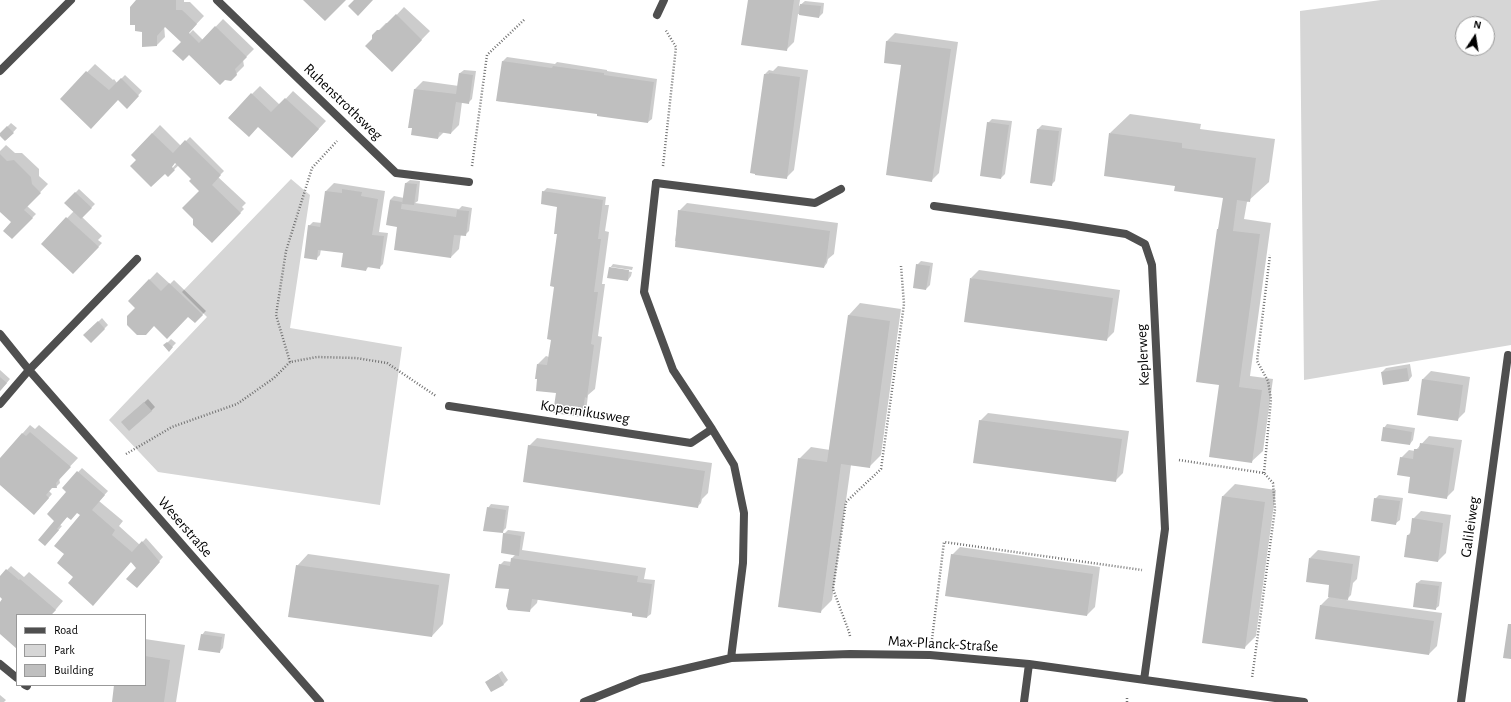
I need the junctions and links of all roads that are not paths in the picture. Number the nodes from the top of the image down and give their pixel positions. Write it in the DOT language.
graph roads {
  1 [pos="71,0"];
  2 [pos="217,0"];
  3 [pos="664,0"];
  4 [pos="657,15"];
  5 [pos="0,71"];
  6 [pos="470,182"];
  7 [pos="841,189"];
  8 [pos="934,206"];
  9 [pos="137,259"];
  10 [pos="0,334"];
  11 [pos="1508,356"];
  12 [pos="29,370"];
  13 [pos="0,404"];
  14 [pos="449,406"];
  15 [pos="712,429"];
  16 [pos="731,658"];
  17 [pos="0,664"];
  18 [pos="1030,664"];
  19 [pos="16,677"];
  20 [pos="1144,680"];
  21 [pos="320,702"];
  22 [pos="584,702"];
  23 [pos="1024,702"];
  24 [pos="1304,702"];
  25 [pos="1461,702"];
  1 -- 5 [label="street"];
  2 -- 6 [label="street, Ruhenstrothsweg"];
  3 -- 4 [label="street"];
  7 -- 15 [label="street"];
  8 -- 20 [label="street, Keplerweg"];
  9 -- 12 [label="street"];
  10 -- 12 [label="street, Weserstraße"];
  11 -- 25 [label="street, Galileiweg"];
  12 -- 13 [label="street"];
  12 -- 21 [label="street, Weserstraße"];
  14 -- 15 [label="street, Kopernikusweg"];
  15 -- 16 [label="street"];
  16 -- 18 [label="street, Max-Planck-Straße"];
  16 -- 22 [label="street, Max-Planck-Straße"];
  17 -- 19 [label="street"];
  18 -- 20 [label="street, Max-Planck-Straße"];
  18 -- 23 [label="street"];
  20 -- 24 [label="street, Max-Planck-Straße"];
}
